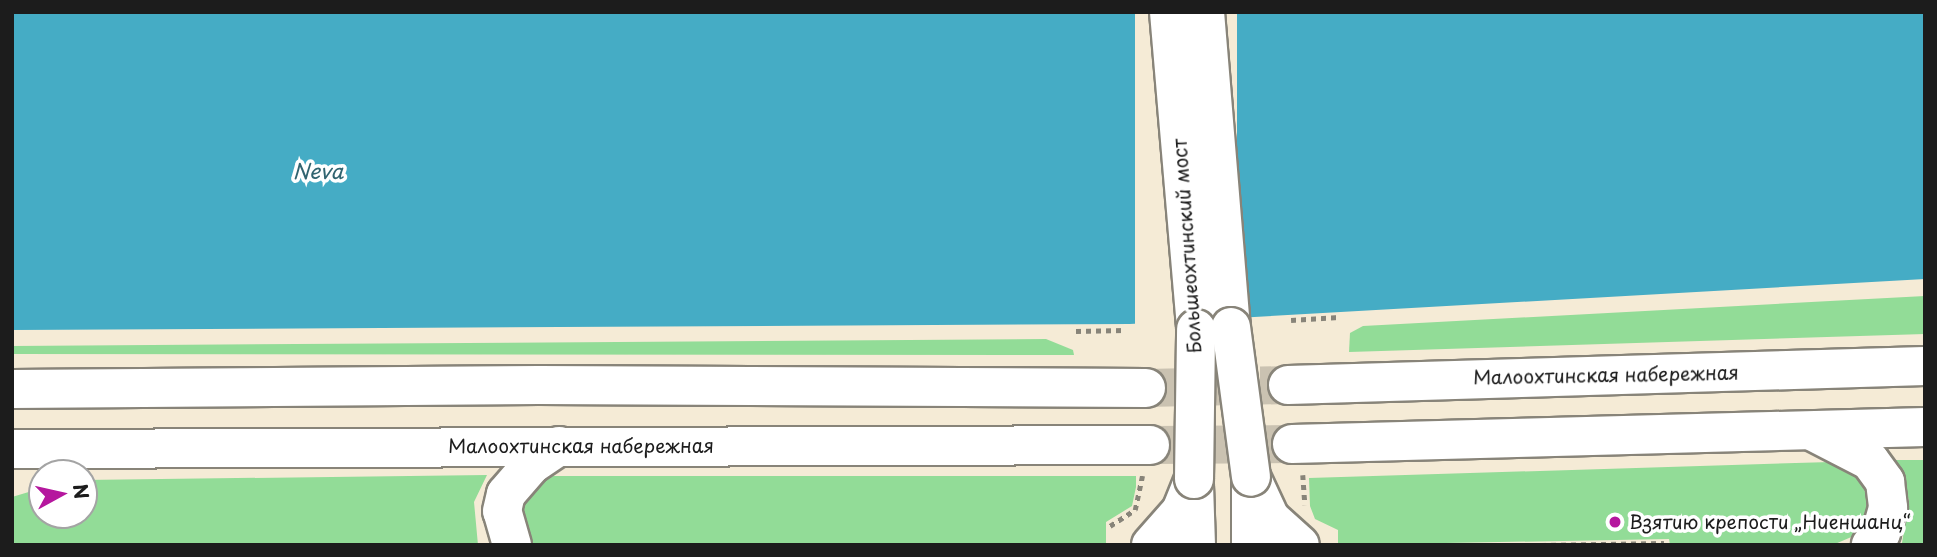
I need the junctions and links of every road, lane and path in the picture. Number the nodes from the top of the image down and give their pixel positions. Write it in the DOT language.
graph roads {
  1 [pos="1169,12"];
  2 [pos="1205,12"];
  3 [pos="1339,317"];
  4 [pos="1291,320"];
  5 [pos="1125,330"];
  6 [pos="1076,331"];
  7 [pos="1925,366"];
  8 [pos="1288,385"];
  9 [pos="1146,388"];
  10 [pos="12,389"];
  11 [pos="1914,429"];
  12 [pos="1812,431"];
  13 [pos="1292,444"];
  14 [pos="1150,445"];
  15 [pos="559,446"];
  16 [pos="12,449"];
  17 [pos="1251,477"];
  18 [pos="1194,480"];
  19 [pos="1141,486"];
  20 [pos="1110,526"];
  21 [pos="1664,543"];
  22 [pos="512,545"];
  23 [pos="1151,545"];
  24 [pos="1196,545"];
  25 [pos="1251,545"];
  26 [pos="1300,545"];
  27 [pos="1541,545"];
  28 [pos="1871,545"];
  1 -- 18 [label="main road, Большеохтинский мост, bridge"];
  2 -- 17 [label="main road, Большеохтинский мост, bridge"];
  3 -- 4 [label="path"];
  5 -- 6 [label="path"];
  7 -- 8 [label="main road, Малоохтинская набережная"];
  9 -- 10 [label="main road"];
  11 -- 12 [label="main road"];
  12 -- 13 [label="main road"];
  12 -- 28 [label="main road"];
  14 -- 15 [label="main road, Малоохтинская набережная"];
  15 -- 16 [label="main road, Малоохтинская набережная"];
  15 -- 22 [label="main road"];
  17 -- 25 [label="main road"];
  17 -- 26 [label="main road"];
  18 -- 23 [label="main road"];
  18 -- 24 [label="main road, Большеохтинский мост"];
  19 -- 20 [label="path"];
  21 -- 27 [label="path"];
}
